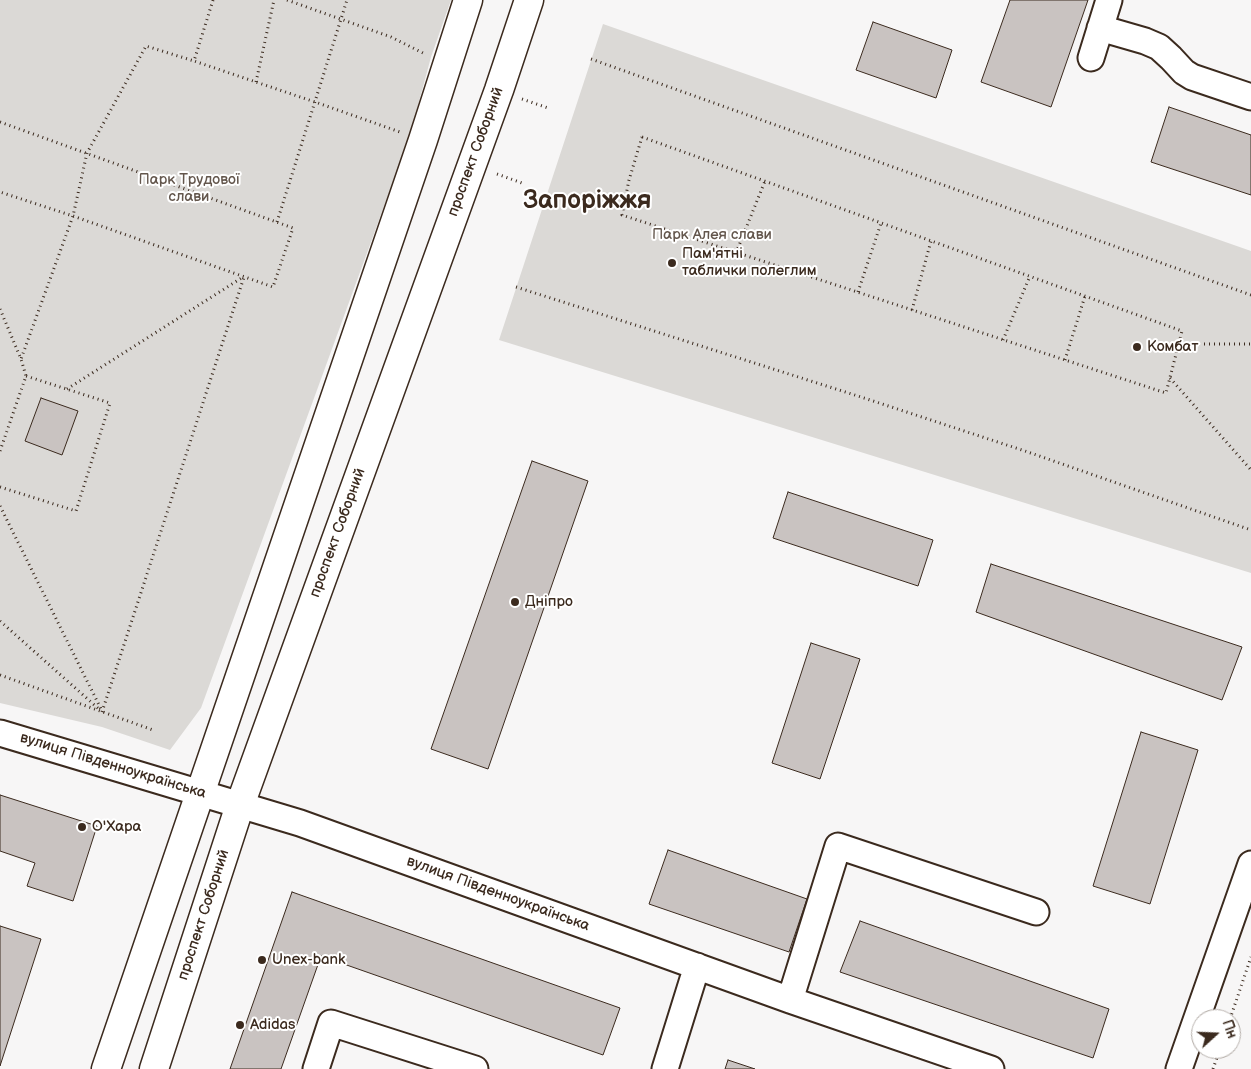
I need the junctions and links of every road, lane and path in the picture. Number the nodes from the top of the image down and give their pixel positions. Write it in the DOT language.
graph roads {
  1 [pos="213,0"];
  2 [pos="274,0"];
  3 [pos="287,0"];
  4 [pos="347,0"];
  5 [pos="468,0"];
  6 [pos="529,0"];
  7 [pos="1109,0"];
  8 [pos="341,19"];
  9 [pos="1100,28"];
  10 [pos="1091,58"];
  11 [pos="591,59"];
  12 [pos="194,61"];
  13 [pos="447,65"];
  14 [pos="256,82"];
  15 [pos="499,90"];
  16 [pos="1251,97"];
  17 [pos="315,102"];
  18 [pos="548,108"];
  19 [pos="0,122"];
  20 [pos="422,140"];
  21 [pos="87,153"];
  22 [pos="472,164"];
  23 [pos="765,181"];
  24 [pos="522,184"];
  25 [pos="0,192"];
  26 [pos="73,216"];
  27 [pos="277,222"];
  28 [pos="881,223"];
  29 [pos="931,241"];
  30 [pos="736,253"];
  31 [pos="1030,276"];
  32 [pos="244,277"];
  33 [pos="516,288"];
  34 [pos="858,292"];
  35 [pos="1251,295"];
  36 [pos="1085,296"];
  37 [pos="0,309"];
  38 [pos="912,310"];
  39 [pos="1003,340"];
  40 [pos="1179,344"];
  41 [pos="1251,344"];
  42 [pos="21,359"];
  43 [pos="1065,360"];
  44 [pos="26,376"];
  45 [pos="1170,378"];
  46 [pos="66,389"];
  47 [pos="0,451"];
  48 [pos="1251,470"];
  49 [pos="0,487"];
  50 [pos="0,506"];
  51 [pos="1251,530"];
  52 [pos="0,621"];
  53 [pos="0,675"];
  54 [pos="102,712"];
  55 [pos="153,730"];
  56 [pos="0,733"];
  57 [pos="200,792"];
  58 [pos="240,805"];
  59 [pos="1251,864"];
  60 [pos="1036,912"];
  61 [pos="1251,957"];
  62 [pos="697,966"];
  63 [pos="790,1000"];
  64 [pos="1233,1009"];
  65 [pos="106,1069"];
  66 [pos="154,1069"];
  67 [pos="316,1069"];
  68 [pos="475,1069"];
  69 [pos="665,1069"];
  70 [pos="991,1069"];
  71 [pos="1180,1069"];
  1 -- 12 [label="path"];
  2 -- 14 [label="path"];
  3 -- 8 [label="path"];
  4 -- 8 [label="path"];
  5 -- 13 [label="main road"];
  6 -- 15 [label="main road, проспект Соборний"];
  7 -- 9 [label="street"];
  8 -- 13 [label="path"];
  8 -- 17 [label="path"];
  9 -- 10 [label="street"];
  9 -- 16 [label="street"];
  11 -- 35 [label="path"];
  12 -- 14 [label="path"];
  12 -- 21 [label="path"];
  13 -- 20 [label="main road"];
  14 -- 17 [label="path"];
  15 -- 18 [label="path"];
  15 -- 22 [label="main road, проспект Соборний"];
  17 -- 20 [label="path"];
  17 -- 27 [label="path"];
  19 -- 21 [label="path"];
  20 -- 57 [label="main road"];
  21 -- 26 [label="path"];
  21 -- 27 [label="path"];
  22 -- 24 [label="path"];
  22 -- 58 [label="main road, проспект Соборний"];
  23 -- 28 [label="path"];
  23 -- 30 [label="path"];
  23 -- 30 [label="path"];
  25 -- 26 [label="path"];
  26 -- 32 [label="path"];
  26 -- 42 [label="path"];
  27 -- 32 [label="path"];
  28 -- 29 [label="path"];
  28 -- 34 [label="path"];
  29 -- 31 [label="path"];
  29 -- 38 [label="path"];
  30 -- 34 [label="path"];
  31 -- 36 [label="path"];
  31 -- 39 [label="path"];
  32 -- 46 [label="path"];
  32 -- 54 [label="path"];
  33 -- 51 [label="path"];
  34 -- 38 [label="path"];
  36 -- 40 [label="path"];
  36 -- 43 [label="path"];
  37 -- 42 [label="path"];
  38 -- 39 [label="path"];
  39 -- 43 [label="path"];
  40 -- 41 [label="path"];
  40 -- 45 [label="path"];
  42 -- 44 [label="path"];
  43 -- 45 [label="path"];
  44 -- 46 [label="path"];
  44 -- 47 [label="path"];
  45 -- 48 [label="path"];
  46 -- 49 [label="path"];
  50 -- 54 [label="path"];
  52 -- 54 [label="path"];
  53 -- 54 [label="path"];
  54 -- 55 [label="path"];
  56 -- 57 [label="street, вулиця Південноукраїнська"];
  57 -- 58 [label="street, вулиця Південноукраїнська"];
  57 -- 65 [label="main road"];
  58 -- 62 [label="street, вулиця Південноукраїнська"];
  58 -- 66 [label="main road, проспект Соборний"];
  59 -- 71 [label="street"];
  60 -- 63 [label="street"];
  61 -- 64 [label="path"];
  62 -- 63 [label="street, вулиця Південноукраїнська"];
  62 -- 69 [label="street"];
  63 -- 70 [label="street, вулиця Південноукраїнська"];
  67 -- 68 [label="street"];
}
